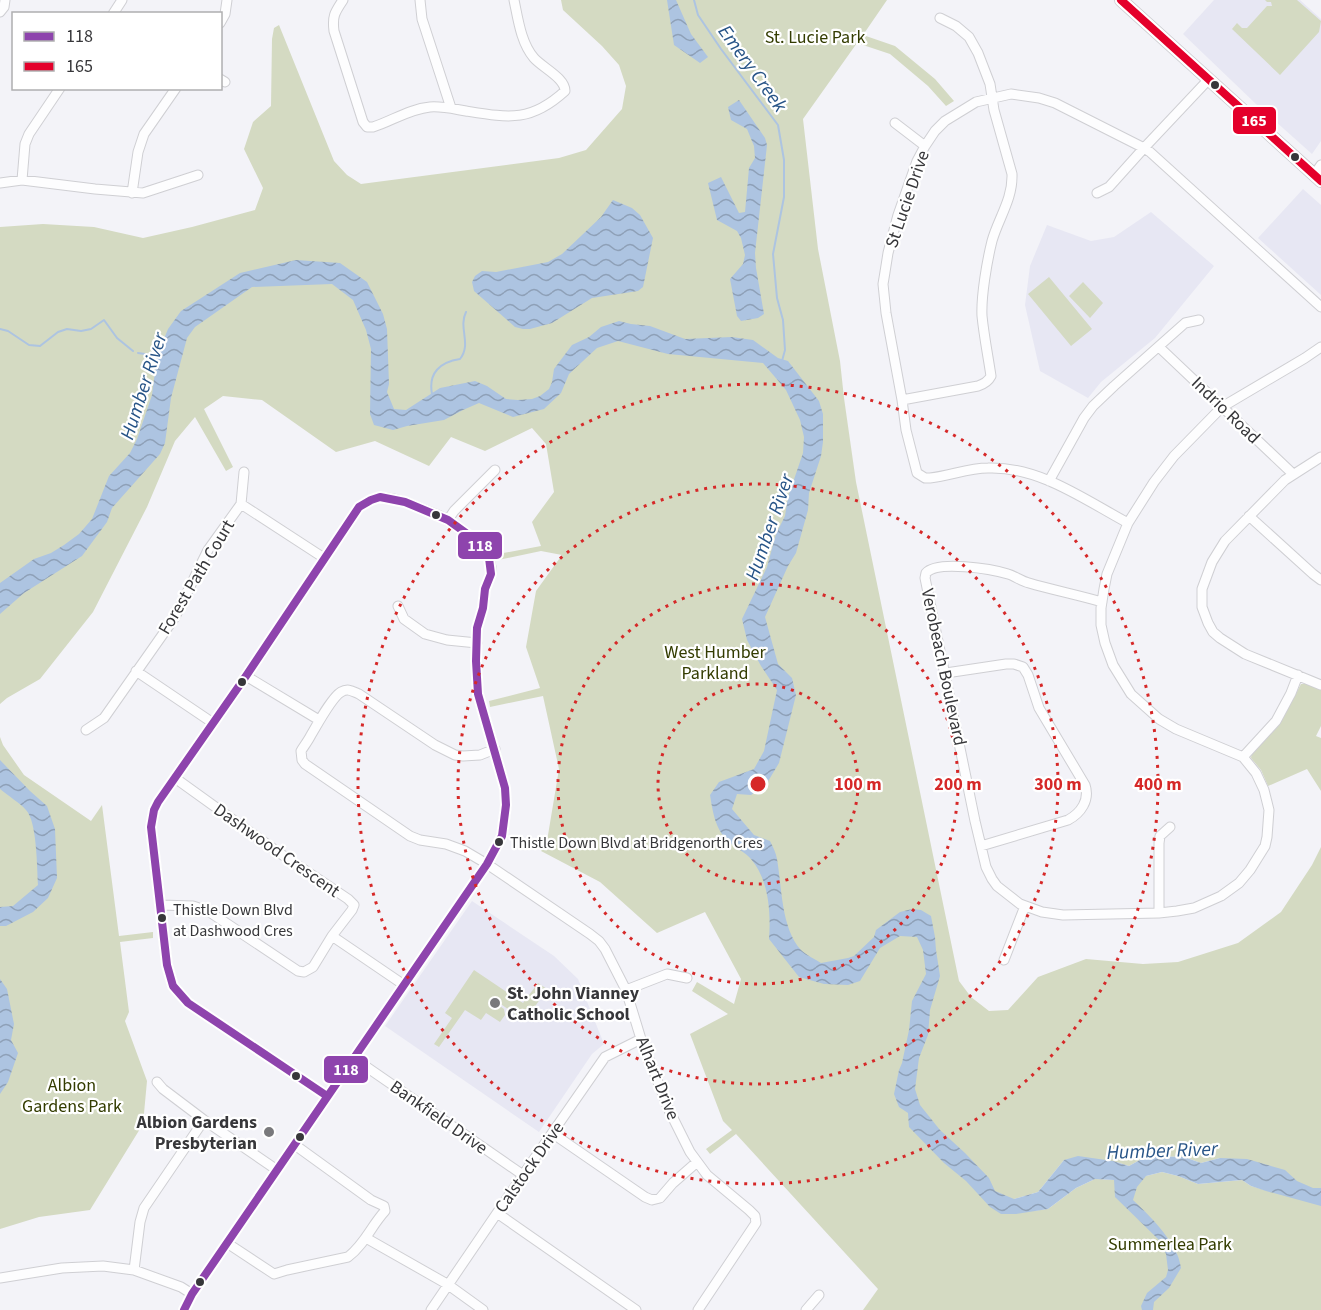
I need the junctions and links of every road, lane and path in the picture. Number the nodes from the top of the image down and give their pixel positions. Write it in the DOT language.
graph roads {
  1 [pos="5,0"];
  2 [pos="226,0"];
  3 [pos="343,0"];
  4 [pos="420,0"];
  5 [pos="514,0"];
  6 [pos="1121,0"];
  7 [pos="0,12"];
  8 [pos="940,18"];
  9 [pos="222,19"];
  10 [pos="1209,79"];
  11 [pos="59,90"];
  12 [pos="175,90"];
  13 [pos="992,99"];
  14 [pos="451,108"];
  15 [pos="895,123"];
  16 [pos="925,146"];
  17 [pos="1144,148"];
  18 [pos="1319,174"];
  19 [pos="198,176"];
  20 [pos="22,180"];
  21 [pos="0,183"];
  22 [pos="132,193"];
  23 [pos="1097,193"];
  24 [pos="1321,307"];
  25 [pos="1199,320"];
  26 [pos="1160,346"];
  27 [pos="1321,347"];
  28 [pos="902,400"];
  29 [pos="1222,407"];
  30 [pos="1321,457"];
  31 [pos="495,470"];
  32 [pos="244,472"];
  33 [pos="1293,474"];
  34 [pos="1049,481"];
  35 [pos="241,504"];
  36 [pos="1249,516"];
  37 [pos="448,520"];
  38 [pos="1128,523"];
  39 [pos="324,558"];
  40 [pos="1321,580"];
  41 [pos="1102,602"];
  42 [pos="398,606"];
  43 [pos="477,643"];
  44 [pos="136,671"];
  45 [pos="946,673"];
  46 [pos="1298,675"];
  47 [pos="246,676"];
  48 [pos="1321,685"];
  49 [pos="319,720"];
  50 [pos="213,723"];
  51 [pos="87,730"];
  52 [pos="495,749"];
  53 [pos="1243,758"];
  54 [pos="175,778"];
  55 [pos="1170,827"];
  56 [pos="981,846"];
  57 [pos="487,864"];
  58 [pos="161,905"];
  59 [pos="1025,906"];
  60 [pos="1159,913"];
  61 [pos="332,936"];
  62 [pos="1004,960"];
  63 [pos="687,978"];
  64 [pos="404,985"];
  65 [pos="626,990"];
  66 [pos="641,1039"];
  67 [pos="355,1059"];
  68 [pos="157,1082"];
  69 [pos="327,1096"];
  70 [pos="204,1120"];
  71 [pos="552,1134"];
  72 [pos="295,1145"];
  73 [pos="697,1162"];
  74 [pos="277,1170"];
  75 [pos="523,1175"];
  76 [pos="497,1213"];
  77 [pos="366,1238"];
  78 [pos="227,1243"];
  79 [pos="134,1270"];
  80 [pos="0,1278"];
  81 [pos="447,1284"];
  82 [pos="192,1294"];
  83 [pos="819,1295"];
  84 [pos="184,1310"];
  85 [pos="431,1310"];
  86 [pos="483,1310"];
  87 [pos="636,1310"];
  88 [pos="698,1310"];
  89 [pos="806,1310"];
  1 -- 7 [label="street"];
  2 -- 9 [label="street"];
  3 -- 14 [label="street"];
  4 -- 14 [label="street"];
  5 -- 14 [label="street"];
  6 -- 10 [label="main road"];
  8 -- 13 [label="street"];
  10 -- 17 [label="street"];
  10 -- 18 [label="main road"];
  11 -- 20 [label="street"];
  12 -- 22 [label="street"];
  13 -- 16 [label="street, St Lucie Drive"];
  13 -- 17 [label="street, St Lucie Drive"];
  13 -- 28 [label="street"];
  15 -- 16 [label="street"];
  16 -- 28 [label="street, St Lucie Drive"];
  17 -- 23 [label="street"];
  17 -- 24 [label="street, St Lucie Drive"];
  19 -- 22 [label="street"];
  20 -- 21 [label="street"];
  20 -- 22 [label="street"];
  25 -- 26 [label="street"];
  26 -- 29 [label="street, Indrio Road"];
  26 -- 34 [label="street"];
  27 -- 29 [label="street, Verobeach Boulevard"];
  28 -- 34 [label="street, St Lucie Drive"];
  29 -- 33 [label="street, Indrio Road"];
  29 -- 38 [label="street, Verobeach Boulevard"];
  30 -- 33 [label="street"];
  31 -- 37 [label="street"];
  32 -- 35 [label="street, Forest Path Court"];
  33 -- 36 [label="street"];
  34 -- 38 [label="street, St Lucie Drive"];
  35 -- 39 [label="street"];
  35 -- 44 [label="street, Forest Path Court"];
  36 -- 40 [label="street"];
  36 -- 46 [label="street"];
  37 -- 39 [label="street"];
  37 -- 43 [label="street"];
  38 -- 41 [label="street, Verobeach Boulevard"];
  39 -- 47 [label="street"];
  41 -- 45 [label="street, Verobeach Boulevard"];
  41 -- 53 [label="street, Verobeach Boulevard"];
  42 -- 43 [label="street"];
  43 -- 52 [label="street"];
  44 -- 50 [label="street"];
  44 -- 51 [label="street, Forest Path Court"];
  45 -- 56 [label="street, Verobeach Boulevard"];
  45 -- 56 [label="street"];
  46 -- 48 [label="street"];
  46 -- 53 [label="street"];
  47 -- 49 [label="street"];
  47 -- 50 [label="street"];
  49 -- 52 [label="street, Alhart Drive"];
  49 -- 57 [label="street, Alhart Drive"];
  50 -- 54 [label="street"];
  52 -- 57 [label="street"];
  53 -- 60 [label="street, Verobeach Boulevard"];
  54 -- 58 [label="street"];
  54 -- 61 [label="street, Dashwood Crescent"];
  55 -- 60 [label="street"];
  56 -- 59 [label="street, Verobeach Boulevard"];
  57 -- 64 [label="street"];
  57 -- 65 [label="street, Alhart Drive"];
  58 -- 61 [label="street, Dashwood Crescent"];
  58 -- 69 [label="street"];
  59 -- 60 [label="street, Verobeach Boulevard"];
  59 -- 62 [label="street"];
  61 -- 64 [label="street"];
  63 -- 65 [label="street"];
  64 -- 67 [label="street"];
  65 -- 66 [label="street, Alhart Drive"];
  66 -- 71 [label="street, Calstock Drive"];
  66 -- 73 [label="street, Alhart Drive"];
  67 -- 69 [label="street"];
  67 -- 75 [label="street, Bankfield Drive"];
  68 -- 70 [label="street"];
  69 -- 72 [label="street"];
  70 -- 74 [label="street"];
  70 -- 79 [label="street"];
  71 -- 73 [label="street"];
  71 -- 75 [label="street, Calstock Drive"];
  72 -- 74 [label="street"];
  72 -- 77 [label="street"];
  73 -- 88 [label="street, Alhart Drive"];
  74 -- 78 [label="street"];
  75 -- 76 [label="street, Calstock Drive"];
  76 -- 81 [label="street, Calstock Drive"];
  76 -- 87 [label="street"];
  77 -- 78 [label="street"];
  77 -- 81 [label="street"];
  78 -- 82 [label="street"];
  79 -- 80 [label="street"];
  79 -- 82 [label="street"];
  81 -- 85 [label="street, Calstock Drive"];
  81 -- 86 [label="street"];
  82 -- 84 [label="street"];
  83 -- 89 [label="street"];
}
